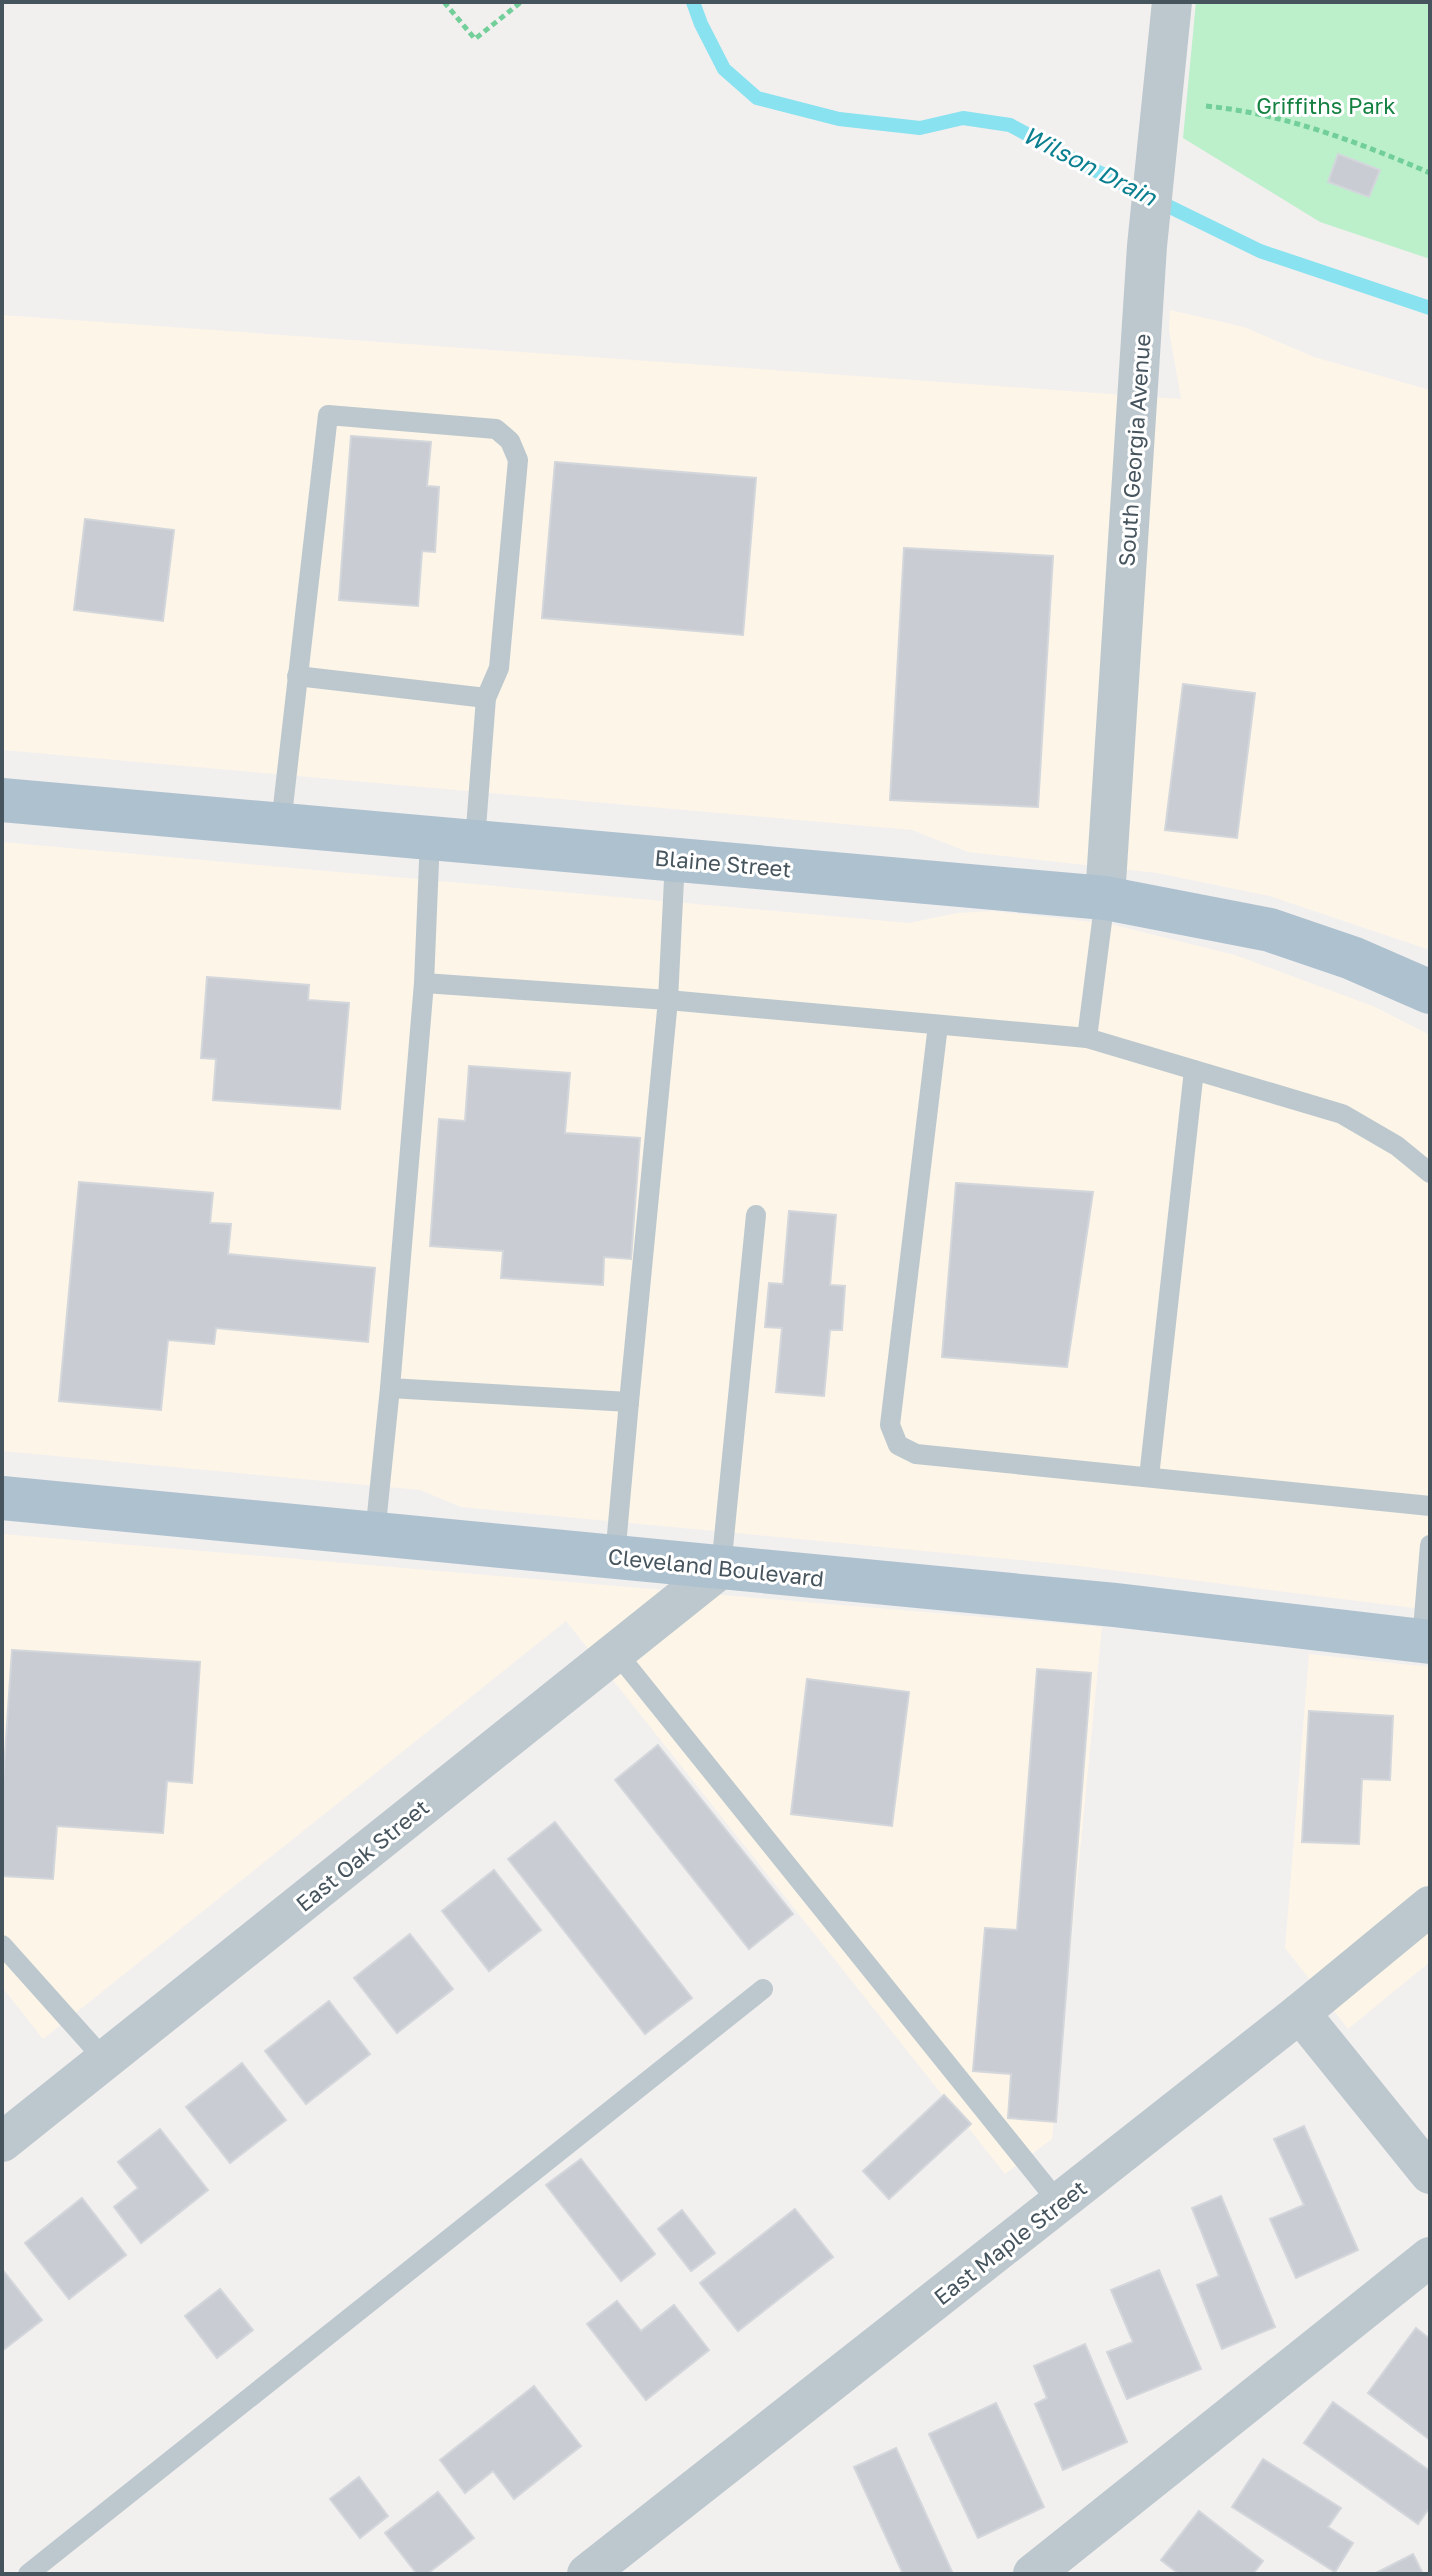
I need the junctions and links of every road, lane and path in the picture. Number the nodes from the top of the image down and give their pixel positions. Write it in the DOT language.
graph roads {
  1 [pos="444,2"];
  2 [pos="521,2"];
  3 [pos="1172,2"];
  4 [pos="1204,106"];
  5 [pos="1430,173"];
  6 [pos="297,676"];
  7 [pos="486,698"];
  8 [pos="2,800"];
  9 [pos="281,824"];
  10 [pos="430,837"];
  11 [pos="475,841"];
  12 [pos="675,859"];
  13 [pos="1105,898"];
  14 [pos="424,983"];
  15 [pos="1430,992"];
  16 [pos="668,1000"];
  17 [pos="938,1025"];
  18 [pos="1087,1038"];
  19 [pos="1194,1070"];
  20 [pos="1430,1173"];
  21 [pos="756,1215"];
  22 [pos="390,1388"];
  23 [pos="629,1402"];
  24 [pos="1149,1477"];
  25 [pos="2,1498"];
  26 [pos="1430,1506"];
  27 [pos="375,1534"];
  28 [pos="1430,1545"];
  29 [pos="615,1557"];
  30 [pos="721,1568"];
  31 [pos="1426,1642"];
  32 [pos="616,1652"];
  33 [pos="1430,1906"];
  34 [pos="2,1945"];
  35 [pos="763,1989"];
  36 [pos="1300,2013"];
  37 [pos="105,2060"];
  38 [pos="2,2142"];
  39 [pos="1430,2174"];
  40 [pos="1059,2203"];
  41 [pos="1430,2257"];
  42 [pos="28,2574"];
  43 [pos="587,2574"];
  44 [pos="1033,2574"];
  1 -- 2 [label="path"];
  3 -- 13 [label="street, South Georgia Avenue"];
  4 -- 5 [label="path"];
  6 -- 7 [label="lane"];
  6 -- 7 [label="lane"];
  6 -- 9 [label="lane"];
  7 -- 11 [label="lane"];
  8 -- 9 [label="main road, Blaine Street"];
  9 -- 10 [label="main road, Blaine Street"];
  10 -- 11 [label="main road, Blaine Street"];
  10 -- 14 [label="lane"];
  11 -- 12 [label="main road, Blaine Street"];
  12 -- 13 [label="main road, Blaine Street"];
  12 -- 16 [label="lane"];
  13 -- 15 [label="main road, Blaine Street"];
  13 -- 18 [label="lane"];
  14 -- 16 [label="lane"];
  14 -- 22 [label="lane"];
  16 -- 17 [label="lane"];
  16 -- 23 [label="lane"];
  17 -- 18 [label="lane"];
  17 -- 24 [label="lane"];
  18 -- 19 [label="lane"];
  19 -- 20 [label="lane"];
  19 -- 24 [label="lane"];
  21 -- 30 [label="lane"];
  22 -- 23 [label="lane"];
  22 -- 27 [label="lane"];
  23 -- 29 [label="lane"];
  24 -- 26 [label="lane"];
  25 -- 27 [label="main road, Cleveland Boulevard"];
  27 -- 29 [label="main road, Cleveland Boulevard"];
  28 -- 31 [label="lane"];
  29 -- 30 [label="main road, Cleveland Boulevard"];
  30 -- 31 [label="main road, Cleveland Boulevard"];
  30 -- 32 [label="street, East Oak Street"];
  32 -- 37 [label="street, East Oak Street"];
  32 -- 40 [label="lane"];
  33 -- 36 [label="street, East Maple Street"];
  34 -- 37 [label="lane"];
  35 -- 42 [label="lane"];
  36 -- 39 [label="street"];
  36 -- 40 [label="street, East Maple Street"];
  37 -- 38 [label="street, East Oak Street"];
  40 -- 43 [label="street, East Maple Street"];
  41 -- 44 [label="street"];
}
